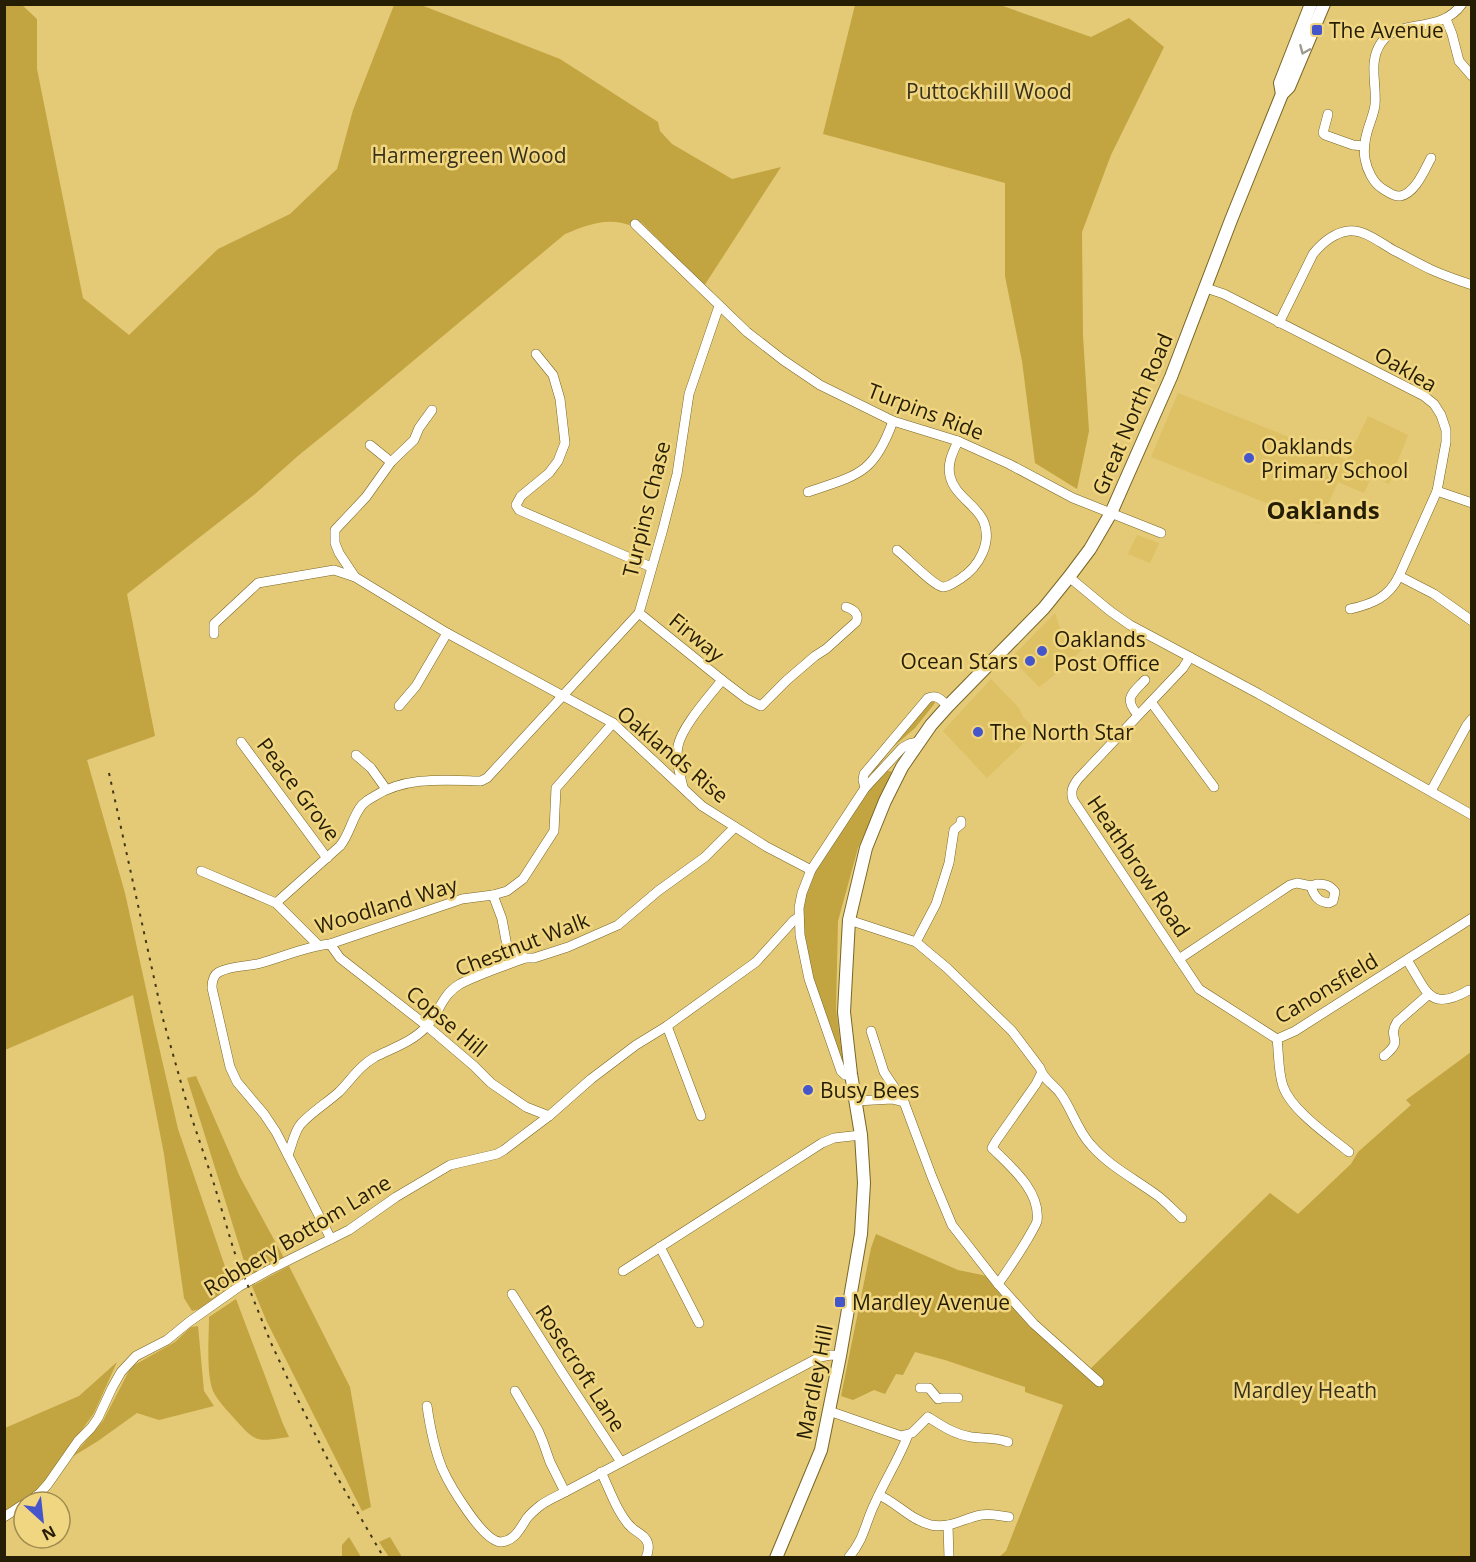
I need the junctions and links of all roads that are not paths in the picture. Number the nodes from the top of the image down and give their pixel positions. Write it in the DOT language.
graph roads {
  1 [pos="1311,4"];
  2 [pos="1324,4"];
  3 [pos="1462,4"];
  4 [pos="1446,19"];
  5 [pos="1472,76"];
  6 [pos="1282,94"];
  7 [pos="1328,114"];
  8 [pos="1364,146"];
  9 [pos="1431,158"];
  10 [pos="635,224"];
  11 [pos="1472,285"];
  12 [pos="1206,288"];
  13 [pos="720,306"];
  14 [pos="1279,323"];
  15 [pos="536,354"];
  16 [pos="432,410"];
  17 [pos="892,421"];
  18 [pos="958,441"];
  19 [pos="370,445"];
  20 [pos="392,462"];
  21 [pos="1437,491"];
  22 [pos="808,492"];
  23 [pos="1472,503"];
  24 [pos="1111,513"];
  25 [pos="1161,533"];
  26 [pos="897,550"];
  27 [pos="651,567"];
  28 [pos="1399,576"];
  29 [pos="355,577"];
  30 [pos="1069,577"];
  31 [pos="846,607"];
  32 [pos="1350,609"];
  33 [pos="639,613"];
  34 [pos="1472,621"];
  35 [pos="447,633"];
  36 [pos="214,634"];
  37 [pos="1190,657"];
  38 [pos="722,680"];
  39 [pos="1145,680"];
  40 [pos="564,695"];
  41 [pos="1150,702"];
  42 [pos="399,706"];
  43 [pos="948,706"];
  44 [pos="1138,715"];
  45 [pos="1472,719"];
  46 [pos="613,723"];
  47 [pos="242,742"];
  48 [pos="918,742"];
  49 [pos="356,755"];
  50 [pos="890,762"];
  51 [pos="902,767"];
  52 [pos="1214,786"];
  53 [pos="683,788"];
  54 [pos="865,788"];
  55 [pos="386,789"];
  56 [pos="1431,791"];
  57 [pos="1472,815"];
  58 [pos="961,821"];
  59 [pos="735,827"];
  60 [pos="327,858"];
  61 [pos="811,870"];
  62 [pos="201,871"];
  63 [pos="1311,886"];
  64 [pos="493,895"];
  65 [pos="276,903"];
  66 [pos="799,917"];
  67 [pos="1472,918"];
  68 [pos="849,920"];
  69 [pos="916,942"];
  70 [pos="330,944"];
  71 [pos="318,945"];
  72 [pos="507,946"];
  73 [pos="525,958"];
  74 [pos="1179,959"];
  75 [pos="1407,960"];
  76 [pos="500,968"];
  77 [pos="1469,990"];
  78 [pos="1429,994"];
  79 [pos="427,1026"];
  80 [pos="667,1026"];
  81 [pos="871,1031"];
  82 [pos="1277,1039"];
  83 [pos="1384,1056"];
  84 [pos="851,1074"];
  85 [pos="1041,1074"];
  86 [pos="856,1101"];
  87 [pos="904,1102"];
  88 [pos="549,1116"];
  89 [pos="701,1116"];
  90 [pos="861,1135"];
  91 [pos="1349,1152"];
  92 [pos="288,1155"];
  93 [pos="1182,1218"];
  94 [pos="331,1239"];
  95 [pos="660,1247"];
  96 [pos="623,1271"];
  97 [pos="998,1284"];
  98 [pos="512,1294"];
  99 [pos="699,1323"];
  100 [pos="840,1356"];
  101 [pos="1099,1382"];
  102 [pos="920,1388"];
  103 [pos="515,1391"];
  104 [pos="958,1398"];
  105 [pos="938,1399"];
  106 [pos="427,1406"];
  107 [pos="829,1411"];
  108 [pos="928,1417"];
  109 [pos="908,1436"];
  110 [pos="1008,1443"];
  111 [pos="621,1462"];
  112 [pos="601,1472"];
  113 [pos="42,1490"];
  114 [pos="565,1492"];
  115 [pos="879,1495"];
  116 [pos="1009,1517"];
  117 [pos="948,1525"];
  118 [pos="646,1557"];
  119 [pos="776,1557"];
  120 [pos="849,1557"];
  121 [pos="949,1557"];
  1 -- 6 [label="main road"];
  2 -- 6 [label="main road, one-way"];
  3 -- 4 [label="street"];
  4 -- 5 [label="street"];
  4 -- 8 [label="street"];
  6 -- 12 [label="main road, Great North Road"];
  7 -- 8 [label="street"];
  8 -- 9 [label="street"];
  10 -- 13 [label="street, Turpins Ride"];
  11 -- 14 [label="street"];
  12 -- 14 [label="street, Oaklea"];
  12 -- 24 [label="main road, Great North Road"];
  13 -- 17 [label="street, Turpins Ride"];
  13 -- 27 [label="street, Turpins Chase"];
  14 -- 21 [label="street, Oaklea"];
  15 -- 27 [label="street"];
  16 -- 20 [label="street, Oaklands Rise"];
  17 -- 18 [label="street, Turpins Ride"];
  17 -- 22 [label="street"];
  18 -- 24 [label="street, Turpins Ride"];
  18 -- 26 [label="street"];
  19 -- 20 [label="street"];
  20 -- 29 [label="street, Oaklands Rise"];
  21 -- 23 [label="street"];
  21 -- 28 [label="street, Oaklea"];
  24 -- 25 [label="street, Turpins Ride"];
  24 -- 30 [label="main road, Great North Road"];
  27 -- 33 [label="street, Turpins Chase"];
  28 -- 32 [label="street, Oaklea"];
  28 -- 34 [label="street"];
  29 -- 35 [label="street, Oaklands Rise"];
  29 -- 36 [label="street"];
  30 -- 37 [label="street"];
  30 -- 43 [label="main road, Great North Road"];
  31 -- 38 [label="street"];
  33 -- 38 [label="street, Firway"];
  33 -- 40 [label="street, Turpins Chase"];
  35 -- 40 [label="street, Oaklands Rise"];
  35 -- 42 [label="street"];
  37 -- 41 [label="street, Heathbrow Road"];
  37 -- 56 [label="street"];
  38 -- 53 [label="street, Firway"];
  39 -- 44 [label="street"];
  40 -- 46 [label="street, Oaklands Rise"];
  40 -- 55 [label="street, Turpins Chase"];
  41 -- 44 [label="street, Heathbrow Road"];
  41 -- 52 [label="street"];
  43 -- 48 [label="main road, Great North Road"];
  43 -- 54 [label="street"];
  44 -- 74 [label="street, Heathbrow Road"];
  45 -- 56 [label="street"];
  46 -- 53 [label="street, Oaklands Rise"];
  46 -- 64 [label="street, Woodland Way"];
  47 -- 60 [label="street, Peace Grove"];
  48 -- 50 [label="street"];
  48 -- 51 [label="main road, Great North Road"];
  49 -- 55 [label="street"];
  50 -- 51 [label="street"];
  50 -- 54 [label="street"];
  51 -- 68 [label="main road, Great North Road"];
  53 -- 59 [label="street, Oaklands Rise"];
  54 -- 61 [label="street"];
  55 -- 60 [label="street"];
  56 -- 57 [label="street"];
  58 -- 69 [label="street"];
  59 -- 61 [label="street, Oaklands Rise"];
  59 -- 73 [label="street, Chestnut Walk"];
  60 -- 65 [label="street"];
  61 -- 66 [label="street"];
  62 -- 65 [label="street"];
  63 -- 74 [label="street"];
  64 -- 70 [label="street, Woodland Way"];
  64 -- 72 [label="street"];
  65 -- 71 [label="street"];
  66 -- 80 [label="street, Robbery Bottom Lane"];
  66 -- 84 [label="street"];
  67 -- 75 [label="street, Canonsfield"];
  68 -- 69 [label="street"];
  68 -- 84 [label="main road, Mardley Hill"];
  69 -- 85 [label="street"];
  70 -- 71 [label="street, Woodland Way"];
  70 -- 79 [label="street, Copse Hill"];
  71 -- 92 [label="street, Woodland Way"];
  72 -- 73 [label="street"];
  72 -- 76 [label="street"];
  73 -- 76 [label="street, Chestnut Walk"];
  74 -- 82 [label="street, Canonsfield"];
  75 -- 78 [label="street"];
  75 -- 82 [label="street, Canonsfield"];
  76 -- 79 [label="street, Chestnut Walk"];
  77 -- 78 [label="street"];
  78 -- 83 [label="street"];
  79 -- 88 [label="street, Copse Hill"];
  79 -- 92 [label="street, Chestnut Walk"];
  80 -- 88 [label="street, Robbery Bottom Lane"];
  80 -- 89 [label="street"];
  81 -- 87 [label="street"];
  82 -- 91 [label="street"];
  84 -- 86 [label="main road, Mardley Hill"];
  85 -- 93 [label="street"];
  85 -- 97 [label="street"];
  86 -- 87 [label="street"];
  86 -- 90 [label="main road, Mardley Hill"];
  87 -- 97 [label="street"];
  88 -- 94 [label="street, Robbery Bottom Lane"];
  90 -- 95 [label="street"];
  90 -- 100 [label="main road, Mardley Hill"];
  92 -- 94 [label="street"];
  94 -- 113 [label="street, Robbery Bottom Lane"];
  95 -- 96 [label="street"];
  95 -- 99 [label="street"];
  97 -- 101 [label="street"];
  98 -- 111 [label="street, Rosecroft Lane"];
  100 -- 107 [label="main road, Mardley Hill"];
  100 -- 111 [label="street"];
  102 -- 105 [label="street"];
  103 -- 114 [label="street"];
  104 -- 105 [label="street"];
  105 -- 108 [label="street"];
  106 -- 114 [label="street"];
  107 -- 109 [label="street"];
  107 -- 119 [label="main road, Mardley Hill"];
  108 -- 109 [label="street"];
  108 -- 110 [label="street"];
  109 -- 115 [label="street"];
  111 -- 112 [label="street"];
  112 -- 114 [label="street"];
  112 -- 118 [label="street"];
  115 -- 117 [label="street"];
  115 -- 120 [label="street"];
  116 -- 117 [label="street"];
  117 -- 121 [label="street"];
}
